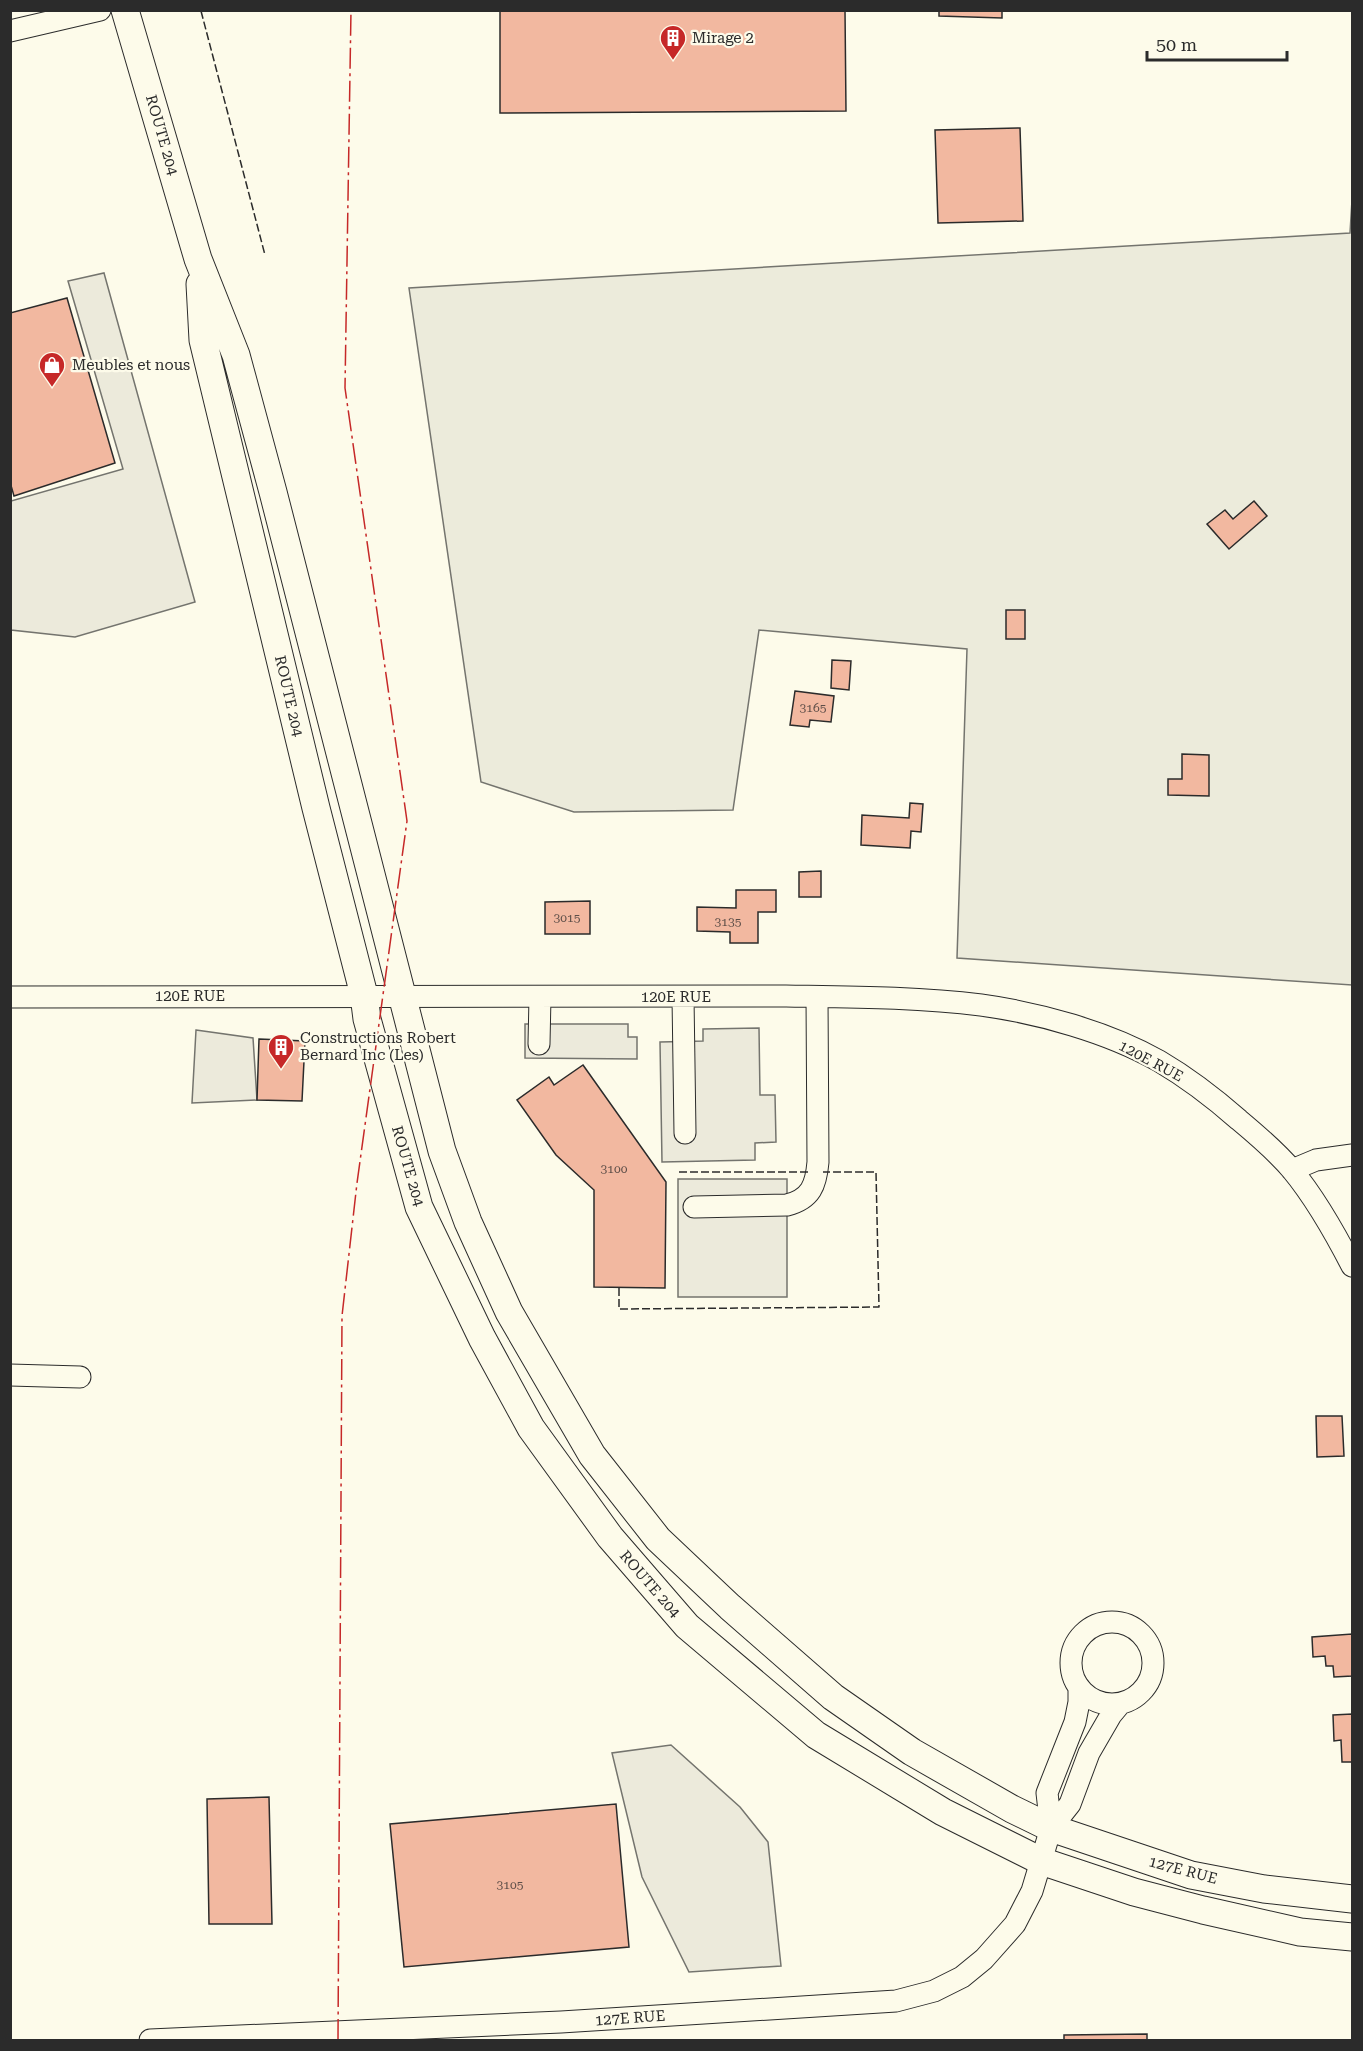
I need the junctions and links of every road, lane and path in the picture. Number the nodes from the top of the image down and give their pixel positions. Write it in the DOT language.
graph roads {
  1 [pos="100,10"];
  2 [pos="125,10"];
  3 [pos="10,31"];
  4 [pos="198,259"];
  5 [pos="364,995"];
  6 [pos="400,995"];
  7 [pos="10,997"];
  8 [pos="540,997"];
  9 [pos="683,997"];
  10 [pos="817,997"];
  11 [pos="539,1044"];
  12 [pos="685,1133"];
  13 [pos="1353,1155"];
  14 [pos="1292,1170"];
  15 [pos="694,1207"];
  16 [pos="1353,1266"];
  17 [pos="10,1375"];
  18 [pos="80,1377"];
  19 [pos="1079,1687"];
  20 [pos="1121,1703"];
  21 [pos="1051,1828"];
  22 [pos="1041,1861"];
  23 [pos="1353,1899"];
  24 [pos="1353,1937"];
  25 [pos="563,2031"];
  26 [pos="150,2040"];
  1 -- 3 [label="street"];
  2 -- 4 [label="main road, ROUTE 204"];
  4 -- 5 [label="main road, ROUTE 204"];
  4 -- 6 [label="main road, ROUTE 204"];
  5 -- 6 [label="street, 120E RUE"];
  5 -- 7 [label="street, 120E RUE"];
  5 -- 22 [label="main road, ROUTE 204"];
  6 -- 8 [label="street, 120E RUE"];
  6 -- 21 [label="main road, ROUTE 204"];
  8 -- 9 [label="street, 120E RUE"];
  8 -- 11 [label="street"];
  9 -- 10 [label="street, 120E RUE"];
  9 -- 12 [label="street"];
  10 -- 14 [label="street, 120E RUE"];
  10 -- 15 [label="street"];
  13 -- 14 [label="street"];
  14 -- 16 [label="street, 120E RUE"];
  17 -- 18 [label="street"];
  19 -- 20 [label="street"];
  19 -- 20 [label="street"];
  19 -- 21 [label="street"];
  20 -- 21 [label="street"];
  21 -- 22 [label="street, 127E RUE"];
  21 -- 23 [label="main road, 127E RUE"];
  22 -- 24 [label="main road"];
  22 -- 25 [label="street, 127E RUE"];
  25 -- 26 [label="street, 127E RUE"];
}
